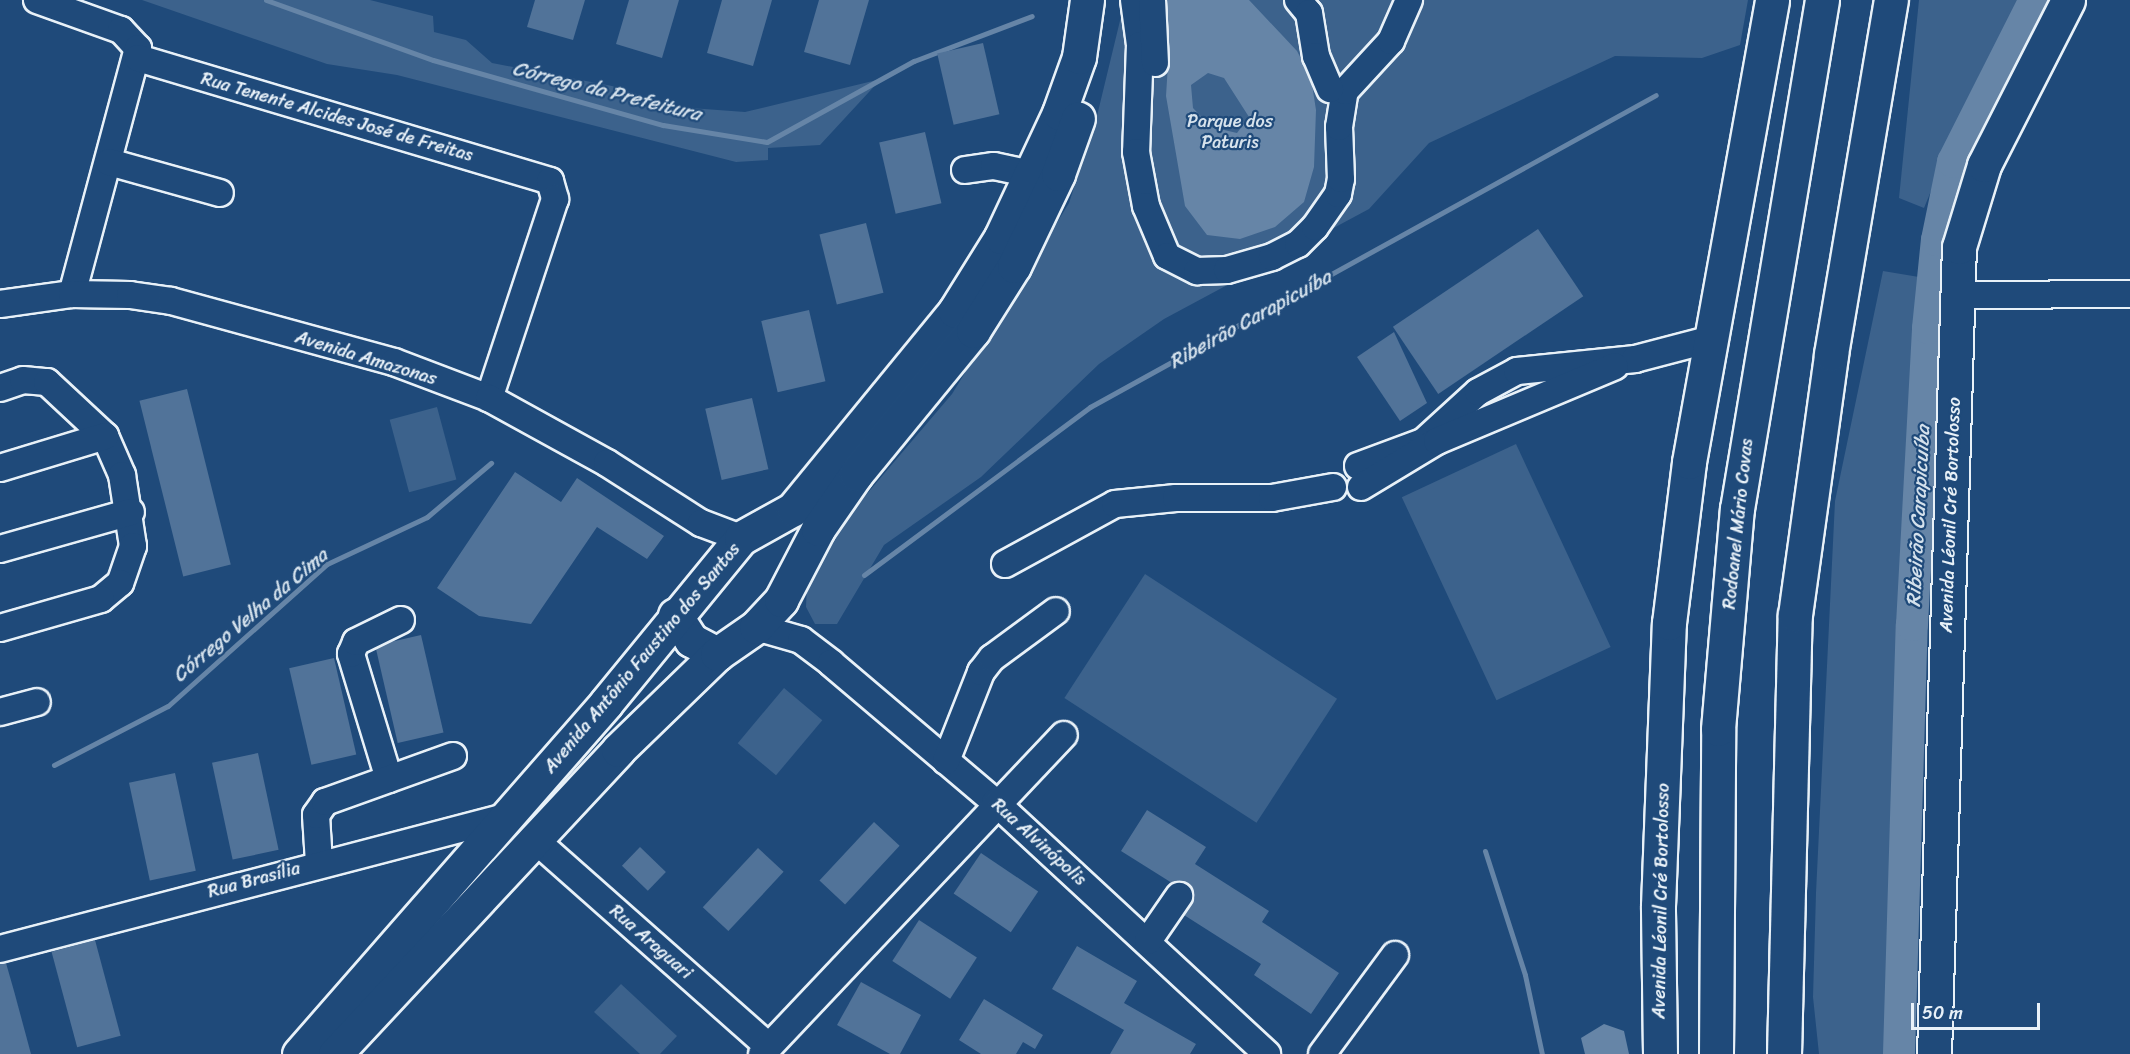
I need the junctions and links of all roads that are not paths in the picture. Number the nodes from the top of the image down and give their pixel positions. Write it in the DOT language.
graph roads {
  1 [pos="37,0"];
  2 [pos="1087,0"];
  3 [pos="1107,0"];
  4 [pos="1134,0"];
  5 [pos="1152,0"];
  6 [pos="1298,0"];
  7 [pos="1396,0"];
  8 [pos="1409,0"];
  9 [pos="1772,0"];
  10 [pos="1822,0"];
  11 [pos="1890,0"];
  12 [pos="2068,0"];
  13 [pos="138,58"];
  14 [pos="1330,89"];
  15 [pos="109,162"];
  16 [pos="965,170"];
  17 [pos="1031,174"];
  18 [pos="220,193"];
  19 [pos="72,294"];
  20 [pos="2130,294"];
  21 [pos="1956,295"];
  22 [pos="0,304"];
  23 [pos="1711,339"];
  24 [pos="12,384"];
  25 [pos="489,398"];
  26 [pos="105,436"];
  27 [pos="0,468"];
  28 [pos="131,512"];
  29 [pos="701,523"];
  30 [pos="745,537"];
  31 [pos="0,549"];
  32 [pos="1005,564"];
  33 [pos="718,565"];
  34 [pos="789,588"];
  35 [pos="1056,611"];
  36 [pos="675,615"];
  37 [pos="401,620"];
  38 [pos="756,627"];
  39 [pos="0,628"];
  40 [pos="801,640"];
  41 [pos="717,654"];
  42 [pos="37,702"];
  43 [pos="0,712"];
  44 [pos="1064,735"];
  45 [pos="453,756"];
  46 [pos="946,761"];
  47 [pos="389,779"];
  48 [pos="995,802"];
  49 [pos="509,816"];
  50 [pos="533,838"];
  51 [pos="319,863"];
  52 [pos="1179,896"];
  53 [pos="1148,941"];
  54 [pos="0,949"];
  55 [pos="1395,955"];
  56 [pos="765,1050"];
  57 [pos="299,1054"];
  58 [pos="335,1054"];
  59 [pos="1267,1054"];
  60 [pos="1322,1054"];
  61 [pos="1660,1054"];
  62 [pos="1716,1054"];
  63 [pos="1785,1054"];
  64 [pos="1934,1054"];
  1 -- 13 [label="street"];
  2 -- 17 [label="main road, Avenida Antônio Faustino dos Santos"];
  3 -- 34 [label="main road, Avenida Antônio Faustino dos Santos"];
  4 -- 8 [label="street"];
  5 -- 14 [label="street"];
  6 -- 14 [label="street"];
  7 -- 14 [label="street"];
  9 -- 23 [label="main road, Avenida Léonil Cré Bortolosso"];
  10 -- 62 [label="main road, Rodoanel Mário Covas"];
  11 -- 63 [label="main road"];
  12 -- 21 [label="main road, Avenida Léonil Cré Bortolosso"];
  13 -- 15 [label="street"];
  13 -- 25 [label="street, Rua Tenente Alcides José de Freitas"];
  15 -- 18 [label="street"];
  15 -- 19 [label="street"];
  16 -- 17 [label="street"];
  17 -- 30 [label="main road, Avenida Antônio Faustino dos Santos"];
  19 -- 22 [label="street, Avenida Amazonas"];
  19 -- 25 [label="street, Avenida Amazonas"];
  20 -- 21 [label="street"];
  21 -- 64 [label="main road, Avenida Léonil Cré Bortolosso"];
  23 -- 32 [label="street"];
  23 -- 61 [label="main road, Avenida Léonil Cré Bortolosso"];
  24 -- 26 [label="street"];
  25 -- 29 [label="street, Avenida Amazonas"];
  26 -- 27 [label="street"];
  26 -- 28 [label="street"];
  28 -- 31 [label="street"];
  28 -- 39 [label="street"];
  29 -- 30 [label="street, Avenida Amazonas"];
  29 -- 33 [label="street"];
  30 -- 33 [label="main road, Avenida Antônio Faustino dos Santos"];
  30 -- 34 [label="main road"];
  33 -- 36 [label="main road, Avenida Antônio Faustino dos Santos"];
  34 -- 38 [label="main road, Avenida Antônio Faustino dos Santos"];
  34 -- 40 [label="street, Rua Alvinópolis"];
  35 -- 46 [label="street"];
  36 -- 41 [label="main road"];
  36 -- 49 [label="main road, Avenida Antônio Faustino dos Santos"];
  37 -- 47 [label="street"];
  38 -- 40 [label="street, Rua Alvinópolis"];
  38 -- 41 [label="main road, Avenida Antônio Faustino dos Santos"];
  40 -- 46 [label="street, Rua Alvinópolis"];
  41 -- 50 [label="main road, Avenida Antônio Faustino dos Santos"];
  42 -- 43 [label="street"];
  44 -- 48 [label="street"];
  45 -- 47 [label="street"];
  46 -- 48 [label="street, Rua Alvinópolis"];
  47 -- 51 [label="street"];
  48 -- 53 [label="street, Rua Alvinópolis"];
  48 -- 56 [label="street"];
  49 -- 51 [label="street, Rua Brasília"];
  49 -- 57 [label="main road, Avenida Antônio Faustino dos Santos"];
  50 -- 56 [label="street, Rua Araguari"];
  50 -- 58 [label="main road, Avenida Antônio Faustino dos Santos"];
  51 -- 54 [label="street, Rua Brasília"];
  52 -- 53 [label="street"];
  53 -- 59 [label="street, Rua Alvinópolis"];
  55 -- 60 [label="street"];
}
